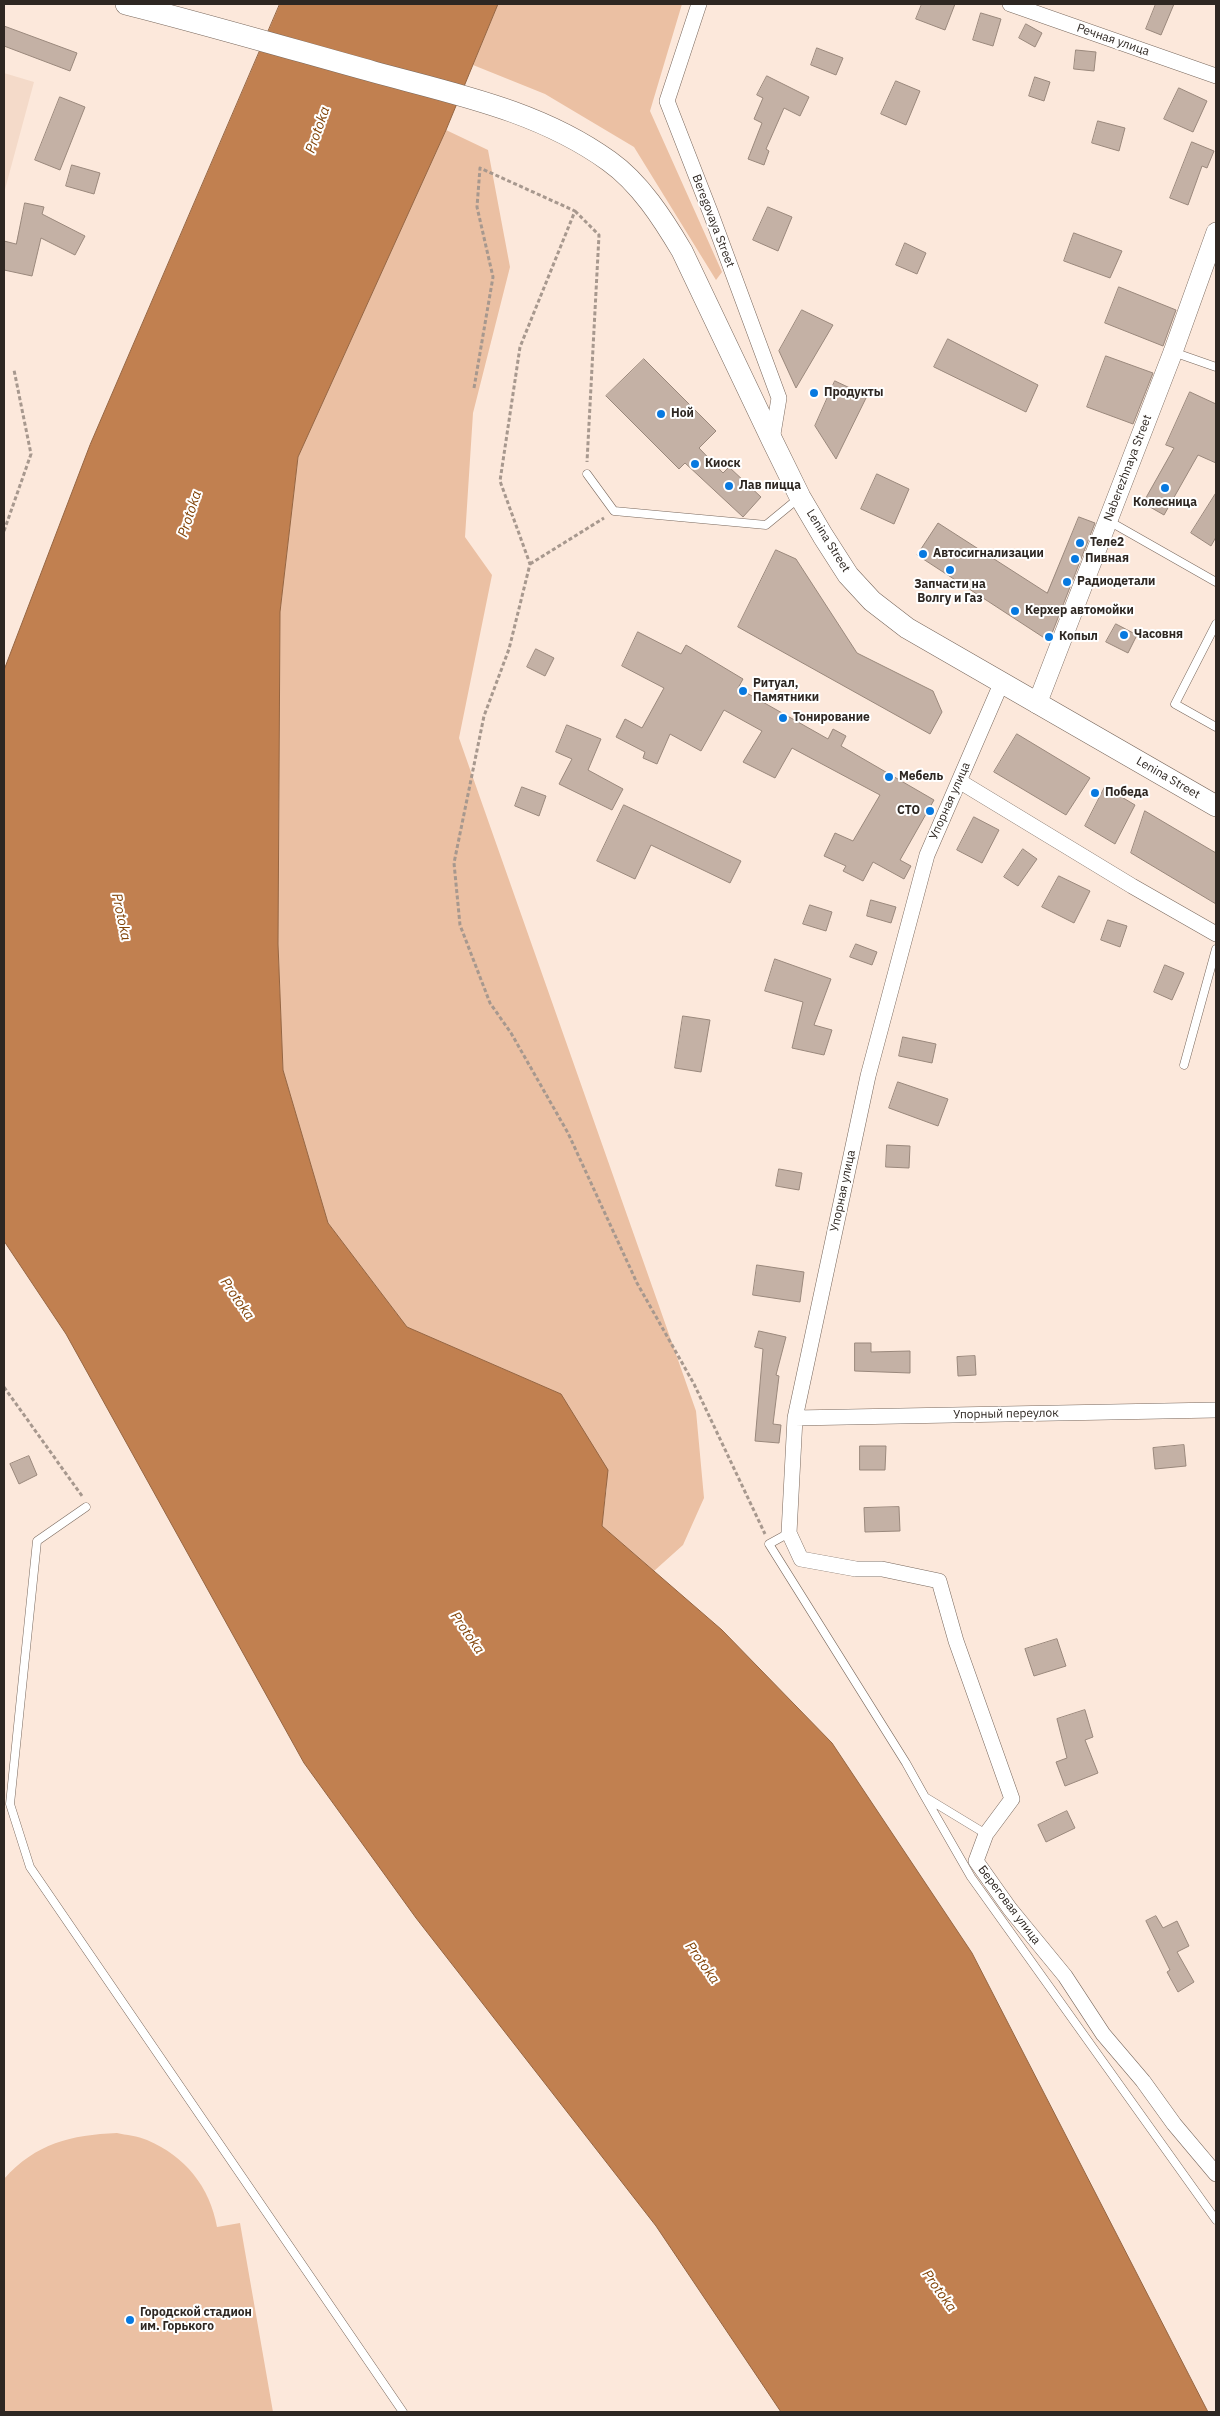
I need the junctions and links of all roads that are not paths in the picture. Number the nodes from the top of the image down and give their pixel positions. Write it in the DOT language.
graph roads {
  1 [pos="126,4"];
  2 [pos="699,4"];
  3 [pos="1010,4"];
  4 [pos="1216,76"];
  5 [pos="1216,232"];
  6 [pos="1173,352"];
  7 [pos="1216,367"];
  8 [pos="772,440"];
  9 [pos="587,474"];
  10 [pos="800,497"];
  11 [pos="1107,520"];
  12 [pos="1216,582"];
  13 [pos="1216,624"];
  14 [pos="1001,684"];
  15 [pos="1038,704"];
  16 [pos="1216,727"];
  17 [pos="959,781"];
  18 [pos="1216,806"];
  19 [pos="1216,934"];
  20 [pos="1216,949"];
  21 [pos="1184,1065"];
  22 [pos="1216,1410"];
  23 [pos="795,1418"];
  24 [pos="86,1507"];
  25 [pos="789,1533"];
  26 [pos="944,1598"];
  27 [pos="925,1798"];
  28 [pos="986,1834"];
  29 [pos="1216,2174"];
  30 [pos="1216,2220"];
  31 [pos="403,2412"];
  1 -- 8 [label="main road, Lenina Street"];
  2 -- 8 [label="street, Beregovaya Street"];
  3 -- 4 [label="street, Речная улица"];
  5 -- 6 [label="street, Naberezhnaya Street"];
  6 -- 7 [label="lane"];
  6 -- 11 [label="street, Naberezhnaya Street"];
  8 -- 10 [label="main road, Lenina Street"];
  9 -- 10 [label="lane"];
  10 -- 14 [label="main road, Lenina Street"];
  11 -- 12 [label="lane"];
  11 -- 15 [label="street, Naberezhnaya Street"];
  13 -- 16 [label="lane"];
  14 -- 15 [label="main road, Lenina Street"];
  14 -- 17 [label="street, Упорная улица"];
  15 -- 18 [label="main road, Lenina Street"];
  17 -- 19 [label="street"];
  17 -- 23 [label="street, Упорная улица"];
  20 -- 21 [label="lane"];
  22 -- 23 [label="street, Упорный переулок"];
  23 -- 25 [label="street, Упорная улица"];
  24 -- 31 [label="lane"];
  25 -- 26 [label="street, Упорная улица"];
  25 -- 27 [label="lane"];
  26 -- 28 [label="street, Береговая улица"];
  27 -- 28 [label="lane"];
  27 -- 30 [label="lane"];
  28 -- 29 [label="street, Береговая улица"];
}
